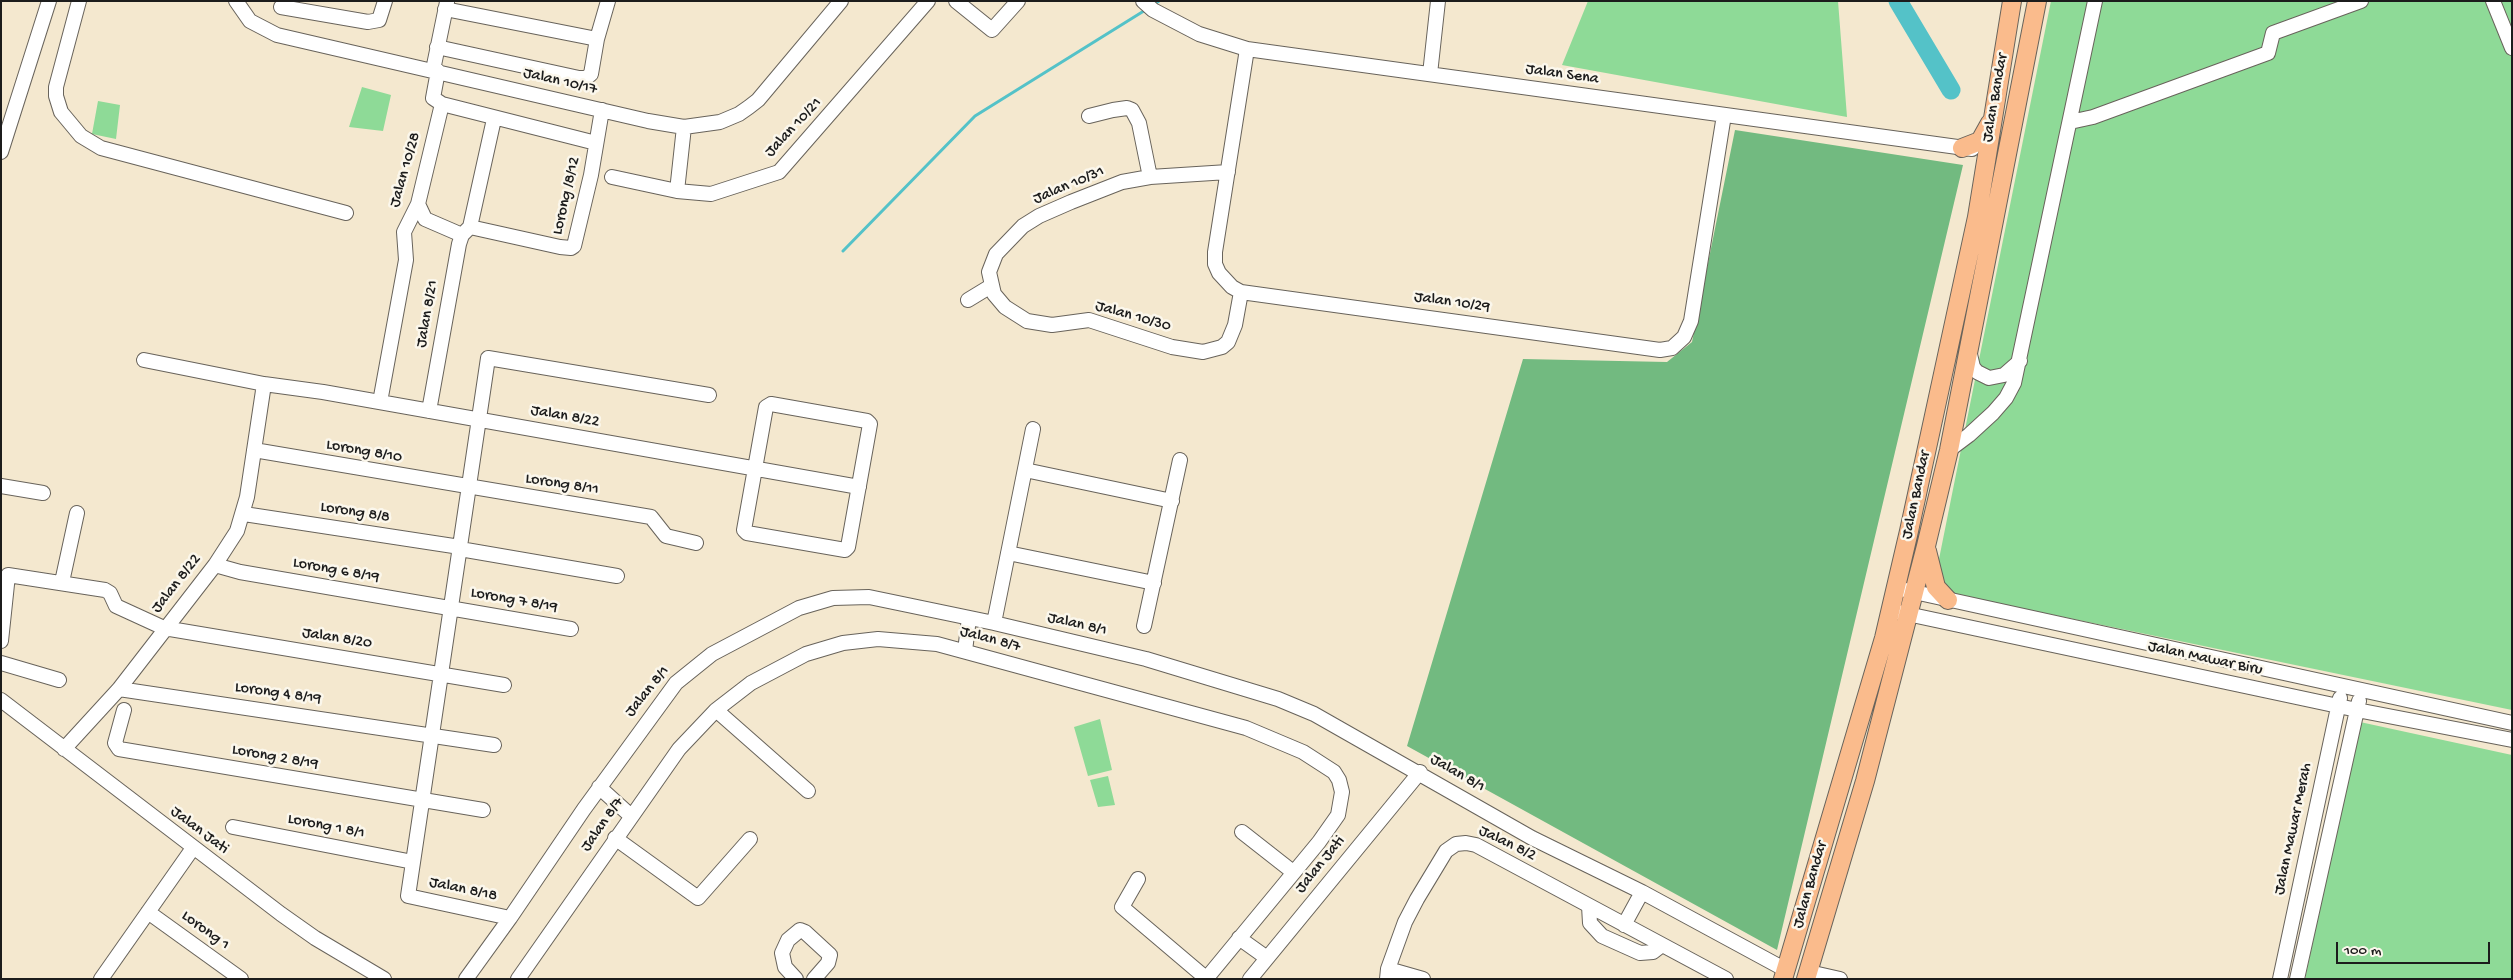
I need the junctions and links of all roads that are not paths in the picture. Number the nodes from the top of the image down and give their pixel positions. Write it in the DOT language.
graph roads {
  1 [pos="49,1"];
  2 [pos="79,1"];
  3 [pos="236,1"];
  4 [pos="385,1"];
  5 [pos="608,1"];
  6 [pos="841,1"];
  7 [pos="928,1"];
  8 [pos="956,1"];
  9 [pos="1018,1"];
  10 [pos="1143,1"];
  11 [pos="1438,1"];
  12 [pos="2012,1"];
  13 [pos="2037,1"];
  14 [pos="2095,1"];
  15 [pos="2361,1"];
  16 [pos="2494,1"];
  17 [pos="446,5"];
  18 [pos="281,7"];
  19 [pos="597,39"];
  20 [pos="437,47"];
  21 [pos="2512,48"];
  22 [pos="1247,49"];
  23 [pos="436,70"];
  24 [pos="1430,74"];
  25 [pos="442,104"];
  26 [pos="602,110"];
  27 [pos="1994,114"];
  28 [pos="1724,115"];
  29 [pos="1089,116"];
  30 [pos="2014,118"];
  31 [pos="494,119"];
  32 [pos="2070,122"];
  33 [pos="684,127"];
  34 [pos="596,143"];
  35 [pos="1962,148"];
  36 [pos="1987,151"];
  37 [pos="1,152"];
  38 [pos="1228,172"];
  39 [pos="612,177"];
  40 [pos="1150,177"];
  41 [pos="677,191"];
  42 [pos="1999,194"];
  43 [pos="418,204"];
  44 [pos="346,213"];
  45 [pos="466,231"];
  46 [pos="991,286"];
  47 [pos="1241,292"];
  48 [pos="968,300"];
  49 [pos="1969,345"];
  50 [pos="144,360"];
  51 [pos="2020,361"];
  52 [pos="264,384"];
  53 [pos="709,395"];
  54 [pos="380,402"];
  55 [pos="429,411"];
  56 [pos="479,420"];
  57 [pos="1033,429"];
  58 [pos="254,450"];
  59 [pos="1948,450"];
  60 [pos="1180,460"];
  61 [pos="755,468"];
  62 [pos="1025,470"];
  63 [pos="1,486"];
  64 [pos="859,487"];
  65 [pos="469,488"];
  66 [pos="43,493"];
  67 [pos="1172,501"];
  68 [pos="77,513"];
  69 [pos="244,514"];
  70 [pos="696,543"];
  71 [pos="1926,546"];
  72 [pos="460,548"];
  73 [pos="1008,553"];
  74 [pos="215,565"];
  75 [pos="616,576"];
  76 [pos="62,582"];
  77 [pos="1154,584"];
  78 [pos="1896,588"];
  79 [pos="1914,592"];
  80 [pos="1948,600"];
  81 [pos="451,608"];
  82 [pos="1890,610"];
  83 [pos="1908,614"];
  84 [pos="969,618"];
  85 [pos="994,623"];
  86 [pos="1144,626"];
  87 [pos="164,628"];
  88 [pos="571,629"];
  89 [pos="1,642"];
  90 [pos="965,651"];
  91 [pos="1,663"];
  92 [pos="441,673"];
  93 [pos="59,680"];
  94 [pos="504,685"];
  95 [pos="2342,688"];
  96 [pos="119,689"];
  97 [pos="2361,692"];
  98 [pos="1,700"];
  99 [pos="2338,706"];
  100 [pos="124,710"];
  101 [pos="716,710"];
  102 [pos="2357,710"];
  103 [pos="2512,723"];
  104 [pos="432,734"];
  105 [pos="2512,740"];
  106 [pos="494,745"];
  107 [pos="64,749"];
  108 [pos="1420,772"];
  109 [pos="599,787"];
  110 [pos="808,791"];
  111 [pos="422,801"];
  112 [pos="483,810"];
  113 [pos="631,816"];
  114 [pos="233,827"];
  115 [pos="1242,832"];
  116 [pos="615,838"];
  117 [pos="750,839"];
  118 [pos="193,848"];
  119 [pos="413,862"];
  120 [pos="1294,872"];
  121 [pos="1138,879"];
  122 [pos="1642,892"];
  123 [pos="1589,906"];
  124 [pos="148,912"];
  125 [pos="510,918"];
  126 [pos="1624,925"];
  127 [pos="1239,938"];
  128 [pos="1662,945"];
  129 [pos="1267,958"];
  130 [pos="1388,974"];
  131 [pos="1784,975"];
  132 [pos="1807,975"];
  133 [pos="101,979"];
  134 [pos="241,979"];
  135 [pos="384,979"];
  136 [pos="466,979"];
  137 [pos="518,979"];
  138 [pos="796,979"];
  139 [pos="814,979"];
  140 [pos="1206,979"];
  141 [pos="1250,979"];
  142 [pos="1422,979"];
  143 [pos="1726,979"];
  144 [pos="1840,979"];
  145 [pos="2280,979"];
  146 [pos="2297,979"];
  1 -- 37 [label="street"];
  2 -- 44 [label="street"];
  3 -- 23 [label="street, Jalan 10/17"];
  4 -- 18 [label="street"];
  5 -- 19 [label="street"];
  6 -- 33 [label="street, Jalan 10/17"];
  7 -- 41 [label="street, Jalan 10/21"];
  8 -- 9 [label="street"];
  10 -- 22 [label="street, Jalan Sena"];
  11 -- 24 [label="street"];
  12 -- 27 [label="main road, Jalan Bandar"];
  13 -- 30 [label="main road, Jalan Bandar"];
  14 -- 32 [label="street"];
  15 -- 32 [label="street"];
  16 -- 21 [label="street"];
  17 -- 19 [label="street"];
  17 -- 20 [label="street"];
  19 -- 20 [label="street"];
  20 -- 23 [label="street"];
  22 -- 24 [label="street, Jalan Sena"];
  22 -- 38 [label="street"];
  23 -- 25 [label="street"];
  23 -- 26 [label="street, Jalan 10/17"];
  24 -- 28 [label="street, Jalan Sena"];
  25 -- 31 [label="street"];
  25 -- 43 [label="street, Jalan 10/28"];
  26 -- 33 [label="street, Jalan 10/17"];
  26 -- 34 [label="street, Lorong /8/12"];
  27 -- 35 [label="main road"];
  27 -- 36 [label="main road, Jalan Bandar"];
  28 -- 35 [label="street, Jalan Sena"];
  28 -- 47 [label="street, Jalan 10/29"];
  29 -- 40 [label="street"];
  30 -- 36 [label="main road"];
  30 -- 42 [label="main road, Jalan Bandar"];
  31 -- 34 [label="street"];
  31 -- 45 [label="street, Jalan 8/21"];
  32 -- 51 [label="street"];
  33 -- 41 [label="street"];
  34 -- 45 [label="street, Lorong /8/12"];
  35 -- 36 [label="street, Jalan Sena"];
  36 -- 42 [label="main road"];
  36 -- 78 [label="main road, Jalan Bandar"];
  38 -- 40 [label="street, Jalan 10/31"];
  38 -- 47 [label="street"];
  39 -- 41 [label="street, Jalan 10/21"];
  40 -- 46 [label="street, Jalan 10/31"];
  42 -- 49 [label="main road, Jalan Bandar"];
  43 -- 45 [label="street"];
  43 -- 54 [label="street, Jalan 10/28"];
  45 -- 55 [label="street, Jalan 8/21"];
  46 -- 47 [label="street, Jalan 10/30"];
  46 -- 48 [label="street"];
  49 -- 51 [label="street"];
  49 -- 59 [label="main road, Jalan Bandar"];
  50 -- 52 [label="street, Jalan 8/22"];
  51 -- 59 [label="street"];
  52 -- 54 [label="street, Jalan 8/22"];
  52 -- 58 [label="street, Jalan 8/22"];
  53 -- 56 [label="street"];
  54 -- 55 [label="street, Jalan 8/22"];
  55 -- 56 [label="street, Jalan 8/22"];
  56 -- 61 [label="street, Jalan 8/22"];
  56 -- 65 [label="street"];
  57 -- 62 [label="street"];
  58 -- 65 [label="street, Lorong 8/10"];
  58 -- 69 [label="street, Jalan 8/22"];
  59 -- 71 [label="main road, Jalan Bandar"];
  60 -- 67 [label="street"];
  61 -- 64 [label="street, Jalan 8/22"];
  61 -- 64 [label="street"];
  61 -- 64 [label="street"];
  62 -- 67 [label="street"];
  62 -- 73 [label="street"];
  63 -- 66 [label="street"];
  65 -- 70 [label="street, Lorong 8/11"];
  65 -- 72 [label="street"];
  67 -- 77 [label="street"];
  68 -- 76 [label="street"];
  69 -- 72 [label="street, Lorong 8/8"];
  69 -- 74 [label="street, Jalan 8/22"];
  71 -- 79 [label="main road, Jalan Bandar"];
  71 -- 80 [label="main road"];
  72 -- 75 [label="street"];
  72 -- 81 [label="street"];
  73 -- 77 [label="street"];
  73 -- 85 [label="street"];
  74 -- 81 [label="street, Lorong 6 8/19"];
  74 -- 87 [label="street, Jalan 8/22"];
  76 -- 87 [label="street, Jalan 8/20"];
  76 -- 89 [label="street"];
  77 -- 86 [label="street"];
  78 -- 79 [label="street, Jalan Mawar Biru"];
  78 -- 82 [label="main road, Jalan Bandar"];
  79 -- 80 [label="street, Jalan Mawar Biru"];
  79 -- 83 [label="main road, Jalan Bandar"];
  80 -- 95 [label="street, Jalan Mawar Biru"];
  81 -- 88 [label="street, Lorong 7 8/19"];
  81 -- 92 [label="street"];
  82 -- 83 [label="street, Jalan Mawar Biru"];
  82 -- 131 [label="main road, Jalan Bandar"];
  83 -- 99 [label="street, Jalan Mawar Biru"];
  83 -- 132 [label="main road, Jalan Bandar"];
  84 -- 85 [label="street, Jalan 8/1"];
  84 -- 90 [label="street"];
  84 -- 109 [label="street, Jalan 8/1"];
  85 -- 108 [label="street, Jalan 8/1"];
  87 -- 92 [label="street, Jalan 8/20"];
  87 -- 96 [label="street, Jalan 8/22"];
  90 -- 101 [label="street, Jalan 8/7"];
  90 -- 120 [label="street, Jalan 8/7"];
  91 -- 93 [label="street"];
  92 -- 94 [label="street, Jalan 8/20"];
  92 -- 104 [label="street"];
  95 -- 97 [label="street, Jalan Mawar Biru"];
  95 -- 99 [label="street, Jalan Mawar Merah"];
  96 -- 104 [label="street, Lorong 4 8/19"];
  96 -- 107 [label="street, Jalan 8/22"];
  97 -- 102 [label="street"];
  97 -- 103 [label="street, Jalan Mawar Biru"];
  98 -- 107 [label="street, Jalan Jati"];
  99 -- 102 [label="street, Jalan Mawar Biru"];
  99 -- 145 [label="street, Jalan Mawar Merah"];
  100 -- 111 [label="street, Lorong 2 8/19"];
  101 -- 110 [label="street"];
  101 -- 113 [label="street, Jalan 8/7"];
  102 -- 105 [label="street, Jalan Mawar Biru"];
  102 -- 146 [label="street"];
  104 -- 106 [label="street, Lorong 4 8/19"];
  104 -- 111 [label="street"];
  107 -- 118 [label="street, Jalan Jati"];
  108 -- 122 [label="street, Jalan 8/1"];
  108 -- 129 [label="street, Jalan Jati"];
  109 -- 113 [label="street"];
  109 -- 125 [label="street, Jalan 8/1"];
  111 -- 112 [label="street, Lorong 2 8/19"];
  111 -- 119 [label="street"];
  113 -- 116 [label="street, Jalan 8/7"];
  114 -- 119 [label="street, Lorong 1 8/1"];
  115 -- 120 [label="street"];
  116 -- 117 [label="street"];
  116 -- 137 [label="street, Jalan 8/7"];
  118 -- 124 [label="street"];
  118 -- 135 [label="street, Jalan Jati"];
  119 -- 125 [label="street, Jalan 8/18"];
  120 -- 127 [label="street, Jalan 8/7"];
  121 -- 140 [label="street"];
  122 -- 126 [label="street"];
  122 -- 131 [label="street, Jalan 8/1"];
  123 -- 126 [label="street, Jalan 8/2"];
  123 -- 128 [label="street"];
  123 -- 130 [label="street, Jalan 8/2"];
  124 -- 133 [label="street"];
  124 -- 134 [label="street, Lorong 1"];
  125 -- 136 [label="street, Jalan 8/1"];
  126 -- 128 [label="street, Jalan 8/2"];
  127 -- 129 [label="street"];
  127 -- 140 [label="street, Jalan 8/7"];
  128 -- 143 [label="street, Jalan 8/2"];
  129 -- 141 [label="street, Jalan Jati"];
  130 -- 142 [label="street"];
  132 -- 144 [label="street"];
  138 -- 139 [label="street"];
}
